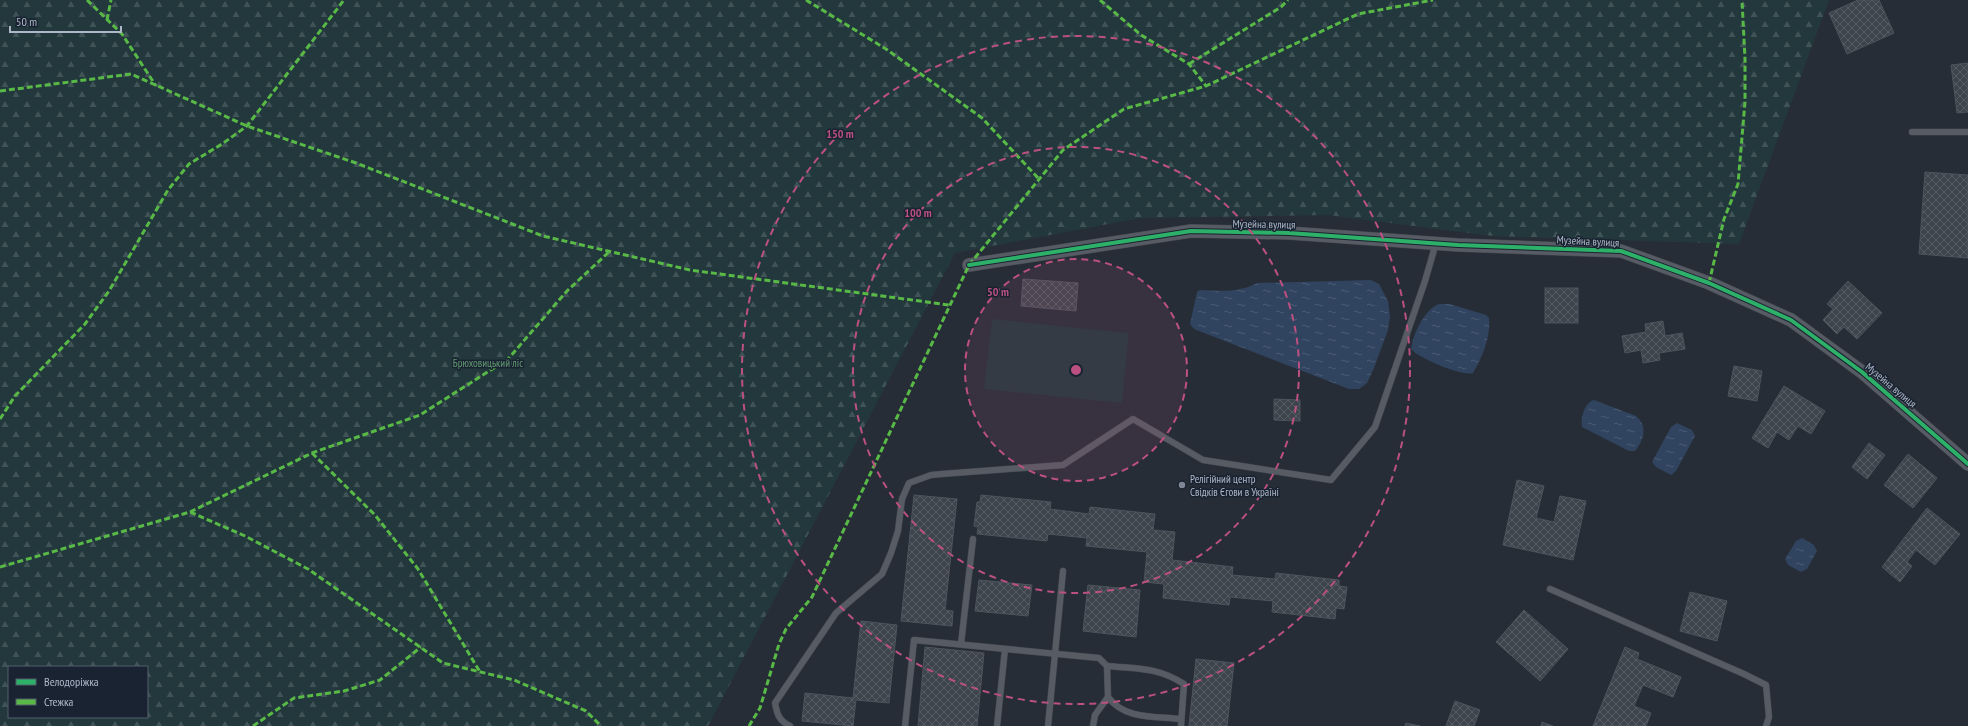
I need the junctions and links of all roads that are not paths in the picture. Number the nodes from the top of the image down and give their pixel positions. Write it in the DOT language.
graph roads {
  1 [pos="1912,132"];
  2 [pos="1968,132"];
  3 [pos="1436,243"];
  4 [pos="969,265"];
  5 [pos="1968,464"];
  6 [pos="973,539"];
  7 [pos="1063,571"];
  8 [pos="1550,589"];
  9 [pos="961,644"];
  10 [pos="1005,649"];
  11 [pos="1055,653"];
  12 [pos="1107,666"];
  13 [pos="1108,697"];
  14 [pos="1181,719"];
  15 [pos="790,726"];
  16 [pos="905,726"];
  17 [pos="997,726"];
  18 [pos="1048,726"];
  19 [pos="1093,726"];
  20 [pos="1181,726"];
  21 [pos="1766,726"];
  1 -- 2 [label="lane"];
  3 -- 4 [label="street, Музейна вулиця"];
  3 -- 5 [label="street, Музейна вулиця"];
  3 -- 15 [label="lane"];
  6 -- 9 [label="lane"];
  7 -- 11 [label="lane"];
  8 -- 21 [label="lane"];
  9 -- 10 [label="lane"];
  9 -- 16 [label="lane"];
  10 -- 11 [label="lane"];
  10 -- 17 [label="lane"];
  11 -- 12 [label="lane"];
  11 -- 18 [label="lane"];
  12 -- 13 [label="lane"];
  12 -- 14 [label="lane"];
  13 -- 14 [label="lane"];
  13 -- 19 [label="lane"];
  14 -- 20 [label="lane"];
}
